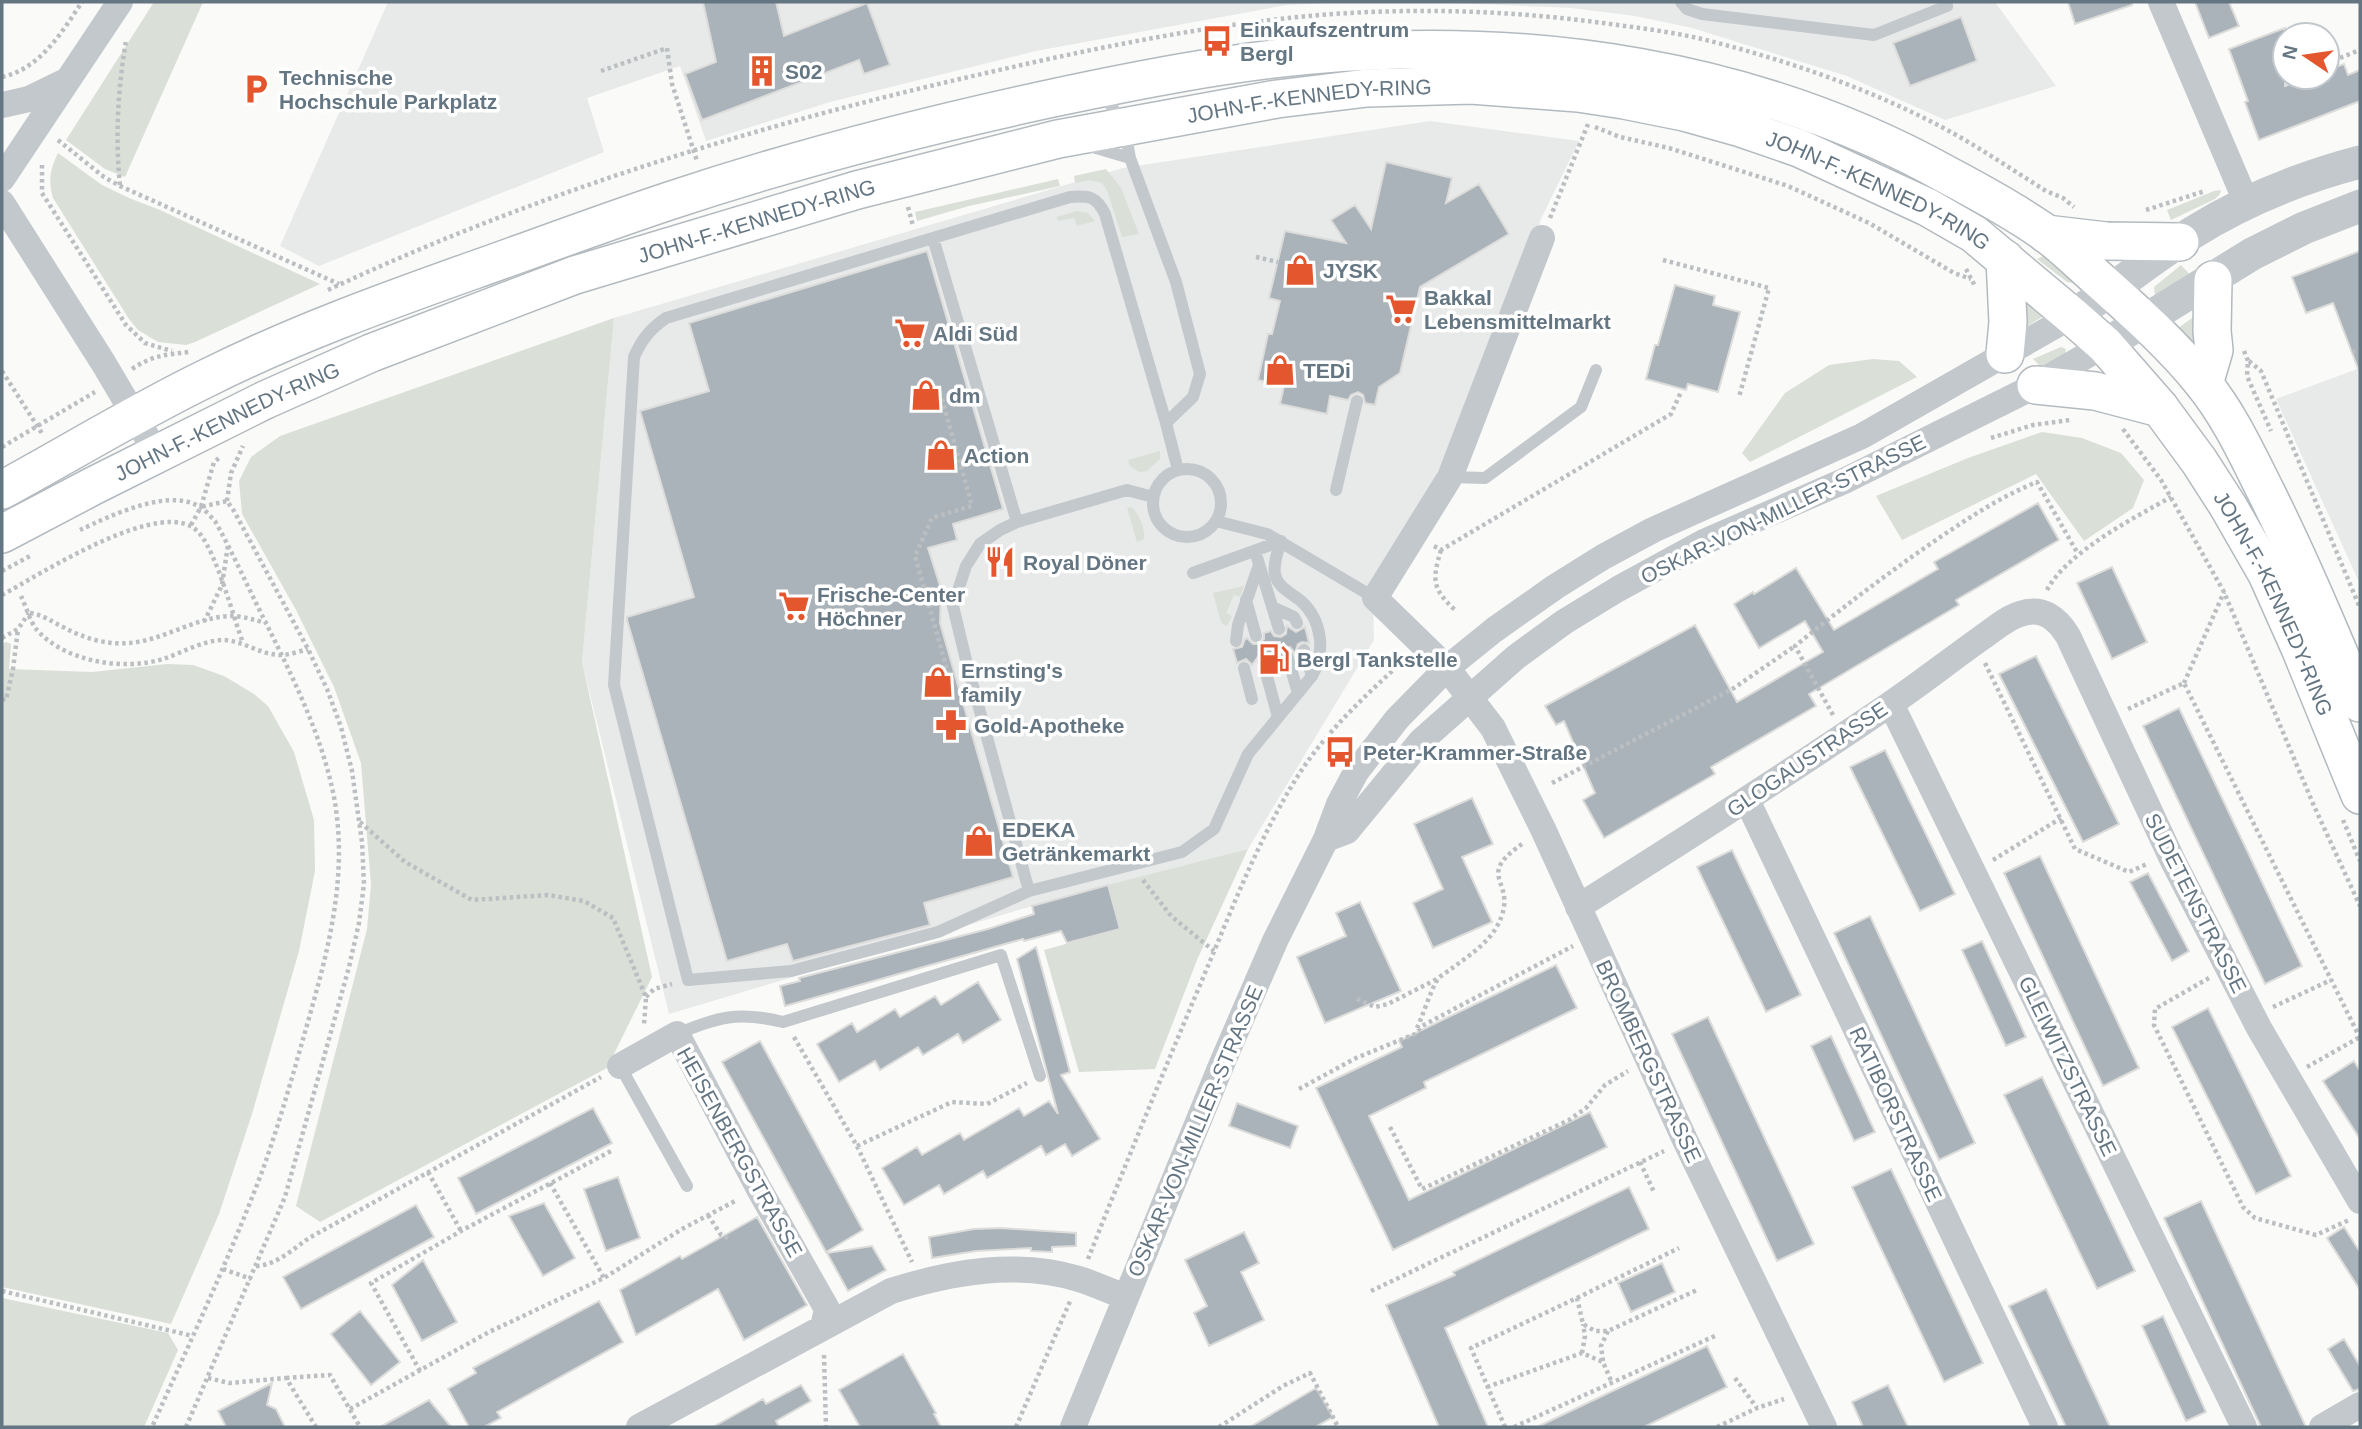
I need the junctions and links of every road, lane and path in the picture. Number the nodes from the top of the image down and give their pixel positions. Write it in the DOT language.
graph roads {
  1 [pos="82,2"];
  2 [pos="120,2"];
  3 [pos="1681,2"];
  4 [pos="1946,2"];
  5 [pos="2161,2"];
  6 [pos="126,37"];
  7 [pos="2360,50"];
  8 [pos="2341,57"];
  9 [pos="601,71"];
  10 [pos="2,77"];
  11 [pos="68,80"];
  12 [pos="1099,88"];
  13 [pos="2,106"];
  14 [pos="1576,123"];
  15 [pos="1588,124"];
  16 [pos="58,139"];
  17 [pos="1127,142"];
  18 [pos="44,159"];
  19 [pos="2360,162"];
  20 [pos="699,169"];
  21 [pos="2,179"];
  22 [pos="120,186"];
  23 [pos="2242,194"];
  24 [pos="2,203"];
  25 [pos="2360,206"];
  26 [pos="2151,209"];
  27 [pos="2046,233"];
  28 [pos="933,238"];
  29 [pos="1542,238"];
  30 [pos="2180,242"];
  31 [pos="1256,257"];
  32 [pos="2005,259"];
  33 [pos="1664,260"];
  34 [pos="1278,262"];
  35 [pos="1972,279"];
  36 [pos="2213,280"];
  37 [pos="339,284"];
  38 [pos="2112,291"];
  39 [pos="2073,316"];
  40 [pos="2144,320"];
  41 [pos="2105,345"];
  42 [pos="2360,349"];
  43 [pos="173,352"];
  44 [pos="2352,352"];
  45 [pos="2005,355"];
  46 [pos="2248,361"];
  47 [pos="1596,370"];
  48 [pos="2,371"];
  49 [pos="2204,384"];
  50 [pos="2036,385"];
  51 [pos="1681,392"];
  52 [pos="1739,397"];
  53 [pos="1357,401"];
  54 [pos="78,402"];
  55 [pos="135,418"];
  56 [pos="2146,419"];
  57 [pos="1167,423"];
  58 [pos="37,427"];
  59 [pos="253,440"];
  60 [pos="243,446"];
  61 [pos="2,447"];
  62 [pos="235,448"];
  63 [pos="157,454"];
  64 [pos="220,456"];
  65 [pos="1178,470"];
  66 [pos="1450,477"];
  67 [pos="2,490"];
  68 [pos="1336,490"];
  69 [pos="1153,497"];
  70 [pos="2171,497"];
  71 [pos="227,501"];
  72 [pos="201,507"];
  73 [pos="1216,521"];
  74 [pos="1017,522"];
  75 [pos="191,525"];
  76 [pos="78,530"];
  77 [pos="2,534"];
  78 [pos="1415,534"];
  79 [pos="1281,541"];
  80 [pos="228,544"];
  81 [pos="1441,550"];
  82 [pos="1255,551"];
  83 [pos="34,554"];
  84 [pos="2078,554"];
  85 [pos="1259,565"];
  86 [pos="2,571"];
  87 [pos="1193,573"];
  88 [pos="222,585"];
  89 [pos="2224,592"];
  90 [pos="2,595"];
  91 [pos="21,596"];
  92 [pos="1375,598"];
  93 [pos="1246,600"];
  94 [pos="1272,607"];
  95 [pos="2360,608"];
  96 [pos="1455,610"];
  97 [pos="2035,611"];
  98 [pos="29,612"];
  99 [pos="233,616"];
  100 [pos="204,622"];
  101 [pos="1297,623"];
  102 [pos="266,624"];
  103 [pos="18,629"];
  104 [pos="1279,629"];
  105 [pos="1256,636"];
  106 [pos="2,638"];
  107 [pos="1236,641"];
  108 [pos="243,643"];
  109 [pos="1796,646"];
  110 [pos="308,649"];
  111 [pos="1304,650"];
  112 [pos="282,655"];
  113 [pos="1287,655"];
  114 [pos="1263,662"];
  115 [pos="1402,662"];
  116 [pos="1987,667"];
  117 [pos="1244,668"];
  118 [pos="1447,668"];
  119 [pos="1312,676"];
  120 [pos="2184,683"];
  121 [pos="1298,693"];
  122 [pos="1470,697"];
  123 [pos="2,699"];
  124 [pos="1252,699"];
  125 [pos="2360,703"];
  126 [pos="1891,704"];
  127 [pos="1278,717"];
  128 [pos="2107,719"];
  129 [pos="1844,734"];
  130 [pos="1552,783"];
  131 [pos="1747,800"];
  132 [pos="2349,803"];
  133 [pos="2061,818"];
  134 [pos="359,821"];
  135 [pos="1543,829"];
  136 [pos="1326,839"];
  137 [pos="2171,854"];
  138 [pos="1996,858"];
  139 [pos="2360,861"];
  140 [pos="1132,865"];
  141 [pos="1029,891"];
  142 [pos="2360,906"];
  143 [pos="1578,907"];
  144 [pos="1592,936"];
  145 [pos="1214,951"];
  146 [pos="2229,968"];
  147 [pos="1437,979"];
  148 [pos="688,980"];
  149 [pos="2331,980"];
  150 [pos="1357,999"];
  151 [pos="2253,1016"];
  152 [pos="783,1022"];
  153 [pos="677,1034"];
  154 [pos="1415,1034"];
  155 [pos="2360,1037"];
  156 [pos="1647,1059"];
  157 [pos="620,1066"];
  158 [pos="1040,1076"];
  159 [pos="2288,1078"];
  160 [pos="1300,1089"];
  161 [pos="1390,1127"];
  162 [pos="1685,1140"];
  163 [pos="857,1146"];
  164 [pos="613,1150"];
  165 [pos="1640,1162"];
  166 [pos="428,1172"];
  167 [pos="550,1183"];
  168 [pos="687,1186"];
  169 [pos="759,1189"];
  170 [pos="1654,1192"];
  171 [pos="2360,1201"];
  172 [pos="2360,1214"];
  173 [pos="708,1215"];
  174 [pos="461,1231"];
  175 [pos="730,1239"];
  176 [pos="1679,1248"];
  177 [pos="256,1266"];
  178 [pos="223,1269"];
  179 [pos="604,1278"];
  180 [pos="251,1279"];
  181 [pos="1079,1279"];
  182 [pos="920,1282"];
  183 [pos="1697,1290"];
  184 [pos="2,1291"];
  185 [pos="1371,1291"];
  186 [pos="1125,1297"];
  187 [pos="1577,1298"];
  188 [pos="1583,1324"];
  189 [pos="823,1327"];
  190 [pos="1608,1331"];
  191 [pos="1717,1335"];
  192 [pos="193,1336"];
  193 [pos="1582,1353"];
  194 [pos="1603,1362"];
  195 [pos="419,1371"];
  196 [pos="208,1378"];
  197 [pos="286,1378"];
  198 [pos="1735,1378"];
  199 [pos="1612,1383"];
  200 [pos="1487,1387"];
  201 [pos="1808,1391"];
  202 [pos="2360,1405"];
  203 [pos="1757,1408"];
  204 [pos="350,1409"];
  205 [pos="152,1427"];
  206 [pos="186,1427"];
  207 [pos="316,1427"];
  208 [pos="360,1427"];
  209 [pos="639,1427"];
  210 [pos="826,1427"];
  211 [pos="1016,1427"];
  212 [pos="1073,1427"];
  213 [pos="1219,1427"];
  214 [pos="1338,1427"];
  215 [pos="1505,1427"];
  216 [pos="1514,1427"];
  217 [pos="1717,1427"];
  218 [pos="1824,1427"];
  219 [pos="2045,1427"];
  220 [pos="2244,1427"];
  221 [pos="2322,1427"];
  1 -- 10 [label="path"];
  2 -- 11 [label="street"];
  3 -- 4 [label="lane"];
  5 -- 23 [label="street"];
  6 -- 22 [label="path"];
  7 -- 8 [label="path"];
  9 -- 20 [label="path"];
  11 -- 13 [label="street"];
  11 -- 21 [label="street"];
  12 -- 17 [label="lane"];
  12 -- 27 [label="main road, JOHN-F.-KENNEDY-RING"];
  12 -- 55 [label="main road, JOHN-F.-KENNEDY-RING"];
  14 -- 15 [label="path"];
  15 -- 29 [label="path"];
  15 -- 35 [label="path"];
  16 -- 22 [label="path"];
  17 -- 32 [label="main road, JOHN-F.-KENNEDY-RING"];
  17 -- 57 [label="lane"];
  17 -- 63 [label="main road, JOHN-F.-KENNEDY-RING"];
  18 -- 43 [label="path"];
  19 -- 23 [label="street"];
  22 -- 37 [label="path"];
  23 -- 26 [label="path"];
  23 -- 30 [label="street"];
  24 -- 55 [label="street"];
  25 -- 36 [label="street"];
  27 -- 30 [label="main road"];
  27 -- 38 [label="main road, JOHN-F.-KENNEDY-RING"];
  28 -- 57 [label="lane"];
  28 -- 74 [label="lane"];
  28 -- 148 [label="lane"];
  29 -- 66 [label="street"];
  30 -- 38 [label="street"];
  31 -- 34 [label="path"];
  32 -- 39 [label="main road, JOHN-F.-KENNEDY-RING"];
  32 -- 45 [label="main road"];
  33 -- 52 [label="path"];
  36 -- 40 [label="street"];
  36 -- 49 [label="main road"];
  38 -- 39 [label="street"];
  38 -- 40 [label="main road, JOHN-F.-KENNEDY-RING"];
  39 -- 41 [label="main road, JOHN-F.-KENNEDY-RING"];
  39 -- 45 [label="street, OSKAR-VON-MILLER-STRASSE"];
  40 -- 41 [label="street"];
  40 -- 49 [label="main road, JOHN-F.-KENNEDY-RING"];
  41 -- 50 [label="street, OSKAR-VON-MILLER-STRASSE"];
  41 -- 56 [label="main road, JOHN-F.-KENNEDY-RING"];
  42 -- 44 [label="path"];
  45 -- 118 [label="street, OSKAR-VON-MILLER-STRASSE"];
  46 -- 95 [label="path"];
  47 -- 66 [label="lane"];
  48 -- 58 [label="path"];
  49 -- 125 [label="main road, JOHN-F.-KENNEDY-RING"];
  50 -- 56 [label="main road"];
  50 -- 122 [label="street, OSKAR-VON-MILLER-STRASSE"];
  51 -- 81 [label="path"];
  53 -- 68 [label="lane"];
  54 -- 58 [label="path"];
  55 -- 63 [label="street"];
  55 -- 67 [label="main road, JOHN-F.-KENNEDY-RING"];
  56 -- 70 [label="path"];
  56 -- 132 [label="main road, JOHN-F.-KENNEDY-RING"];
  57 -- 65 [label="lane"];
  58 -- 61 [label="path"];
  59 -- 60 [label="path"];
  60 -- 62 [label="path"];
  60 -- 71 [label="path"];
  63 -- 77 [label="main road, JOHN-F.-KENNEDY-RING"];
  64 -- 72 [label="path"];
  65 -- 69 [label="lane"];
  65 -- 73 [label="lane"];
  66 -- 78 [label="street"];
  69 -- 73 [label="lane"];
  69 -- 74 [label="lane"];
  70 -- 84 [label="path"];
  70 -- 89 [label="path"];
  71 -- 72 [label="path"];
  71 -- 110 [label="path"];
  72 -- 75 [label="path"];
  72 -- 76 [label="path"];
  72 -- 80 [label="path"];
  73 -- 79 [label="lane"];
  74 -- 141 [label="lane"];
  75 -- 88 [label="path"];
  75 -- 90 [label="path"];
  78 -- 81 [label="path"];
  78 -- 92 [label="street"];
  79 -- 82 [label="lane"];
  79 -- 92 [label="lane"];
  79 -- 119 [label="lane"];
  80 -- 88 [label="path"];
  80 -- 102 [label="path"];
  81 -- 96 [label="path"];
  82 -- 85 [label="lane"];
  82 -- 87 [label="lane"];
  83 -- 86 [label="path"];
  84 -- 97 [label="path"];
  84 -- 109 [label="path"];
  85 -- 93 [label="lane"];
  85 -- 94 [label="lane"];
  88 -- 99 [label="path"];
  88 -- 100 [label="path"];
  89 -- 120 [label="path"];
  89 -- 142 [label="path"];
  91 -- 98 [label="path"];
  92 -- 118 [label="street"];
  93 -- 105 [label="lane"];
  93 -- 107 [label="lane"];
  94 -- 101 [label="lane"];
  94 -- 104 [label="lane"];
  97 -- 126 [label="street, GLOGAUSTRASSE"];
  97 -- 128 [label="street, SUDETENSTRASSE"];
  98 -- 100 [label="path"];
  98 -- 103 [label="path"];
  98 -- 108 [label="path"];
  99 -- 100 [label="path"];
  99 -- 102 [label="path"];
  99 -- 108 [label="path"];
  102 -- 112 [label="path"];
  103 -- 106 [label="path"];
  103 -- 123 [label="path"];
  108 -- 112 [label="path"];
  109 -- 129 [label="path"];
  109 -- 130 [label="path"];
  110 -- 112 [label="path"];
  110 -- 134 [label="path"];
  111 -- 119 [label="lane"];
  112 -- 178 [label="path"];
  113 -- 121 [label="lane"];
  114 -- 127 [label="lane"];
  115 -- 145 [label="path"];
  116 -- 133 [label="path"];
  117 -- 124 [label="lane"];
  118 -- 122 [label="street"];
  118 -- 136 [label="street, OSKAR-VON-MILLER-STRASSE"];
  119 -- 121 [label="lane"];
  120 -- 128 [label="path"];
  120 -- 149 [label="path"];
  121 -- 127 [label="lane"];
  122 -- 135 [label="street, BROMBERGSTRASSE"];
  122 -- 136 [label="street, OSKAR-VON-MILLER-STRASSE"];
  126 -- 129 [label="street, GLOGAUSTRASSE"];
  126 -- 220 [label="street, GLEIWITZSTRASSE"];
  127 -- 140 [label="lane"];
  128 -- 137 [label="street, SUDETENSTRASSE"];
  129 -- 131 [label="street, GLOGAUSTRASSE"];
  131 -- 143 [label="street, GLOGAUSTRASSE"];
  131 -- 219 [label="street, RATIBORSTRASSE"];
  132 -- 139 [label="path"];
  133 -- 137 [label="path"];
  133 -- 138 [label="path"];
  134 -- 148 [label="path"];
  134 -- 177 [label="path"];
  135 -- 143 [label="street, BROMBERGSTRASSE"];
  135 -- 147 [label="path"];
  136 -- 186 [label="street, OSKAR-VON-MILLER-STRASSE"];
  137 -- 146 [label="street, SUDETENSTRASSE"];
  140 -- 141 [label="lane"];
  140 -- 145 [label="path"];
  141 -- 148 [label="lane"];
  143 -- 144 [label="street, BROMBERGSTRASSE"];
  144 -- 154 [label="path"];
  144 -- 156 [label="street, BROMBERGSTRASSE"];
  145 -- 181 [label="path"];
  146 -- 151 [label="street, SUDETENSTRASSE"];
  146 -- 172 [label="path"];
  147 -- 150 [label="path"];
  147 -- 154 [label="path"];
  149 -- 151 [label="path"];
  149 -- 155 [label="path"];
  151 -- 159 [label="street, SUDETENSTRASSE"];
  152 -- 153 [label="lane"];
  152 -- 158 [label="lane"];
  152 -- 163 [label="path"];
  153 -- 157 [label="street, HEISENBERGSTRASSE"];
  153 -- 169 [label="street, HEISENBERGSTRASSE"];
  154 -- 160 [label="path"];
  155 -- 159 [label="path"];
  156 -- 161 [label="path"];
  156 -- 162 [label="street, BROMBERGSTRASSE"];
  157 -- 166 [label="path"];
  157 -- 168 [label="lane"];
  158 -- 163 [label="path"];
  159 -- 171 [label="street, SUDETENSTRASSE"];
  162 -- 165 [label="path"];
  162 -- 201 [label="street, BROMBERGSTRASSE"];
  163 -- 182 [label="path"];
  164 -- 167 [label="path"];
  165 -- 170 [label="path"];
  165 -- 185 [label="path"];
  166 -- 174 [label="path"];
  166 -- 177 [label="path"];
  167 -- 174 [label="path"];
  167 -- 179 [label="path"];
  169 -- 173 [label="path"];
  169 -- 189 [label="street, HEISENBERGSTRASSE"];
  173 -- 175 [label="path"];
  173 -- 179 [label="path"];
  174 -- 195 [label="path"];
  176 -- 187 [label="path"];
  177 -- 180 [label="path"];
  178 -- 180 [label="path"];
  178 -- 192 [label="path"];
  179 -- 195 [label="path"];
  180 -- 196 [label="path"];
  181 -- 182 [label="street"];
  181 -- 186 [label="street"];
  181 -- 211 [label="path"];
  182 -- 189 [label="street"];
  183 -- 190 [label="path"];
  184 -- 192 [label="path"];
  186 -- 212 [label="street, OSKAR-VON-MILLER-STRASSE"];
  187 -- 188 [label="path"];
  187 -- 200 [label="path"];
  188 -- 190 [label="path"];
  188 -- 193 [label="path"];
  189 -- 209 [label="street"];
  189 -- 210 [label="path"];
  190 -- 194 [label="path"];
  191 -- 199 [label="path"];
  192 -- 205 [label="path"];
  193 -- 194 [label="path"];
  193 -- 200 [label="path"];
  194 -- 199 [label="path"];
  195 -- 204 [label="path"];
  196 -- 197 [label="path"];
  196 -- 206 [label="path"];
  197 -- 204 [label="path"];
  197 -- 207 [label="path"];
  198 -- 203 [label="path"];
  199 -- 216 [label="path"];
  200 -- 215 [label="path"];
  201 -- 203 [label="path"];
  201 -- 218 [label="street, BROMBERGSTRASSE"];
  202 -- 221 [label="street"];
  203 -- 217 [label="path"];
  204 -- 208 [label="path"];
  213 -- 214 [label="path"];
}
